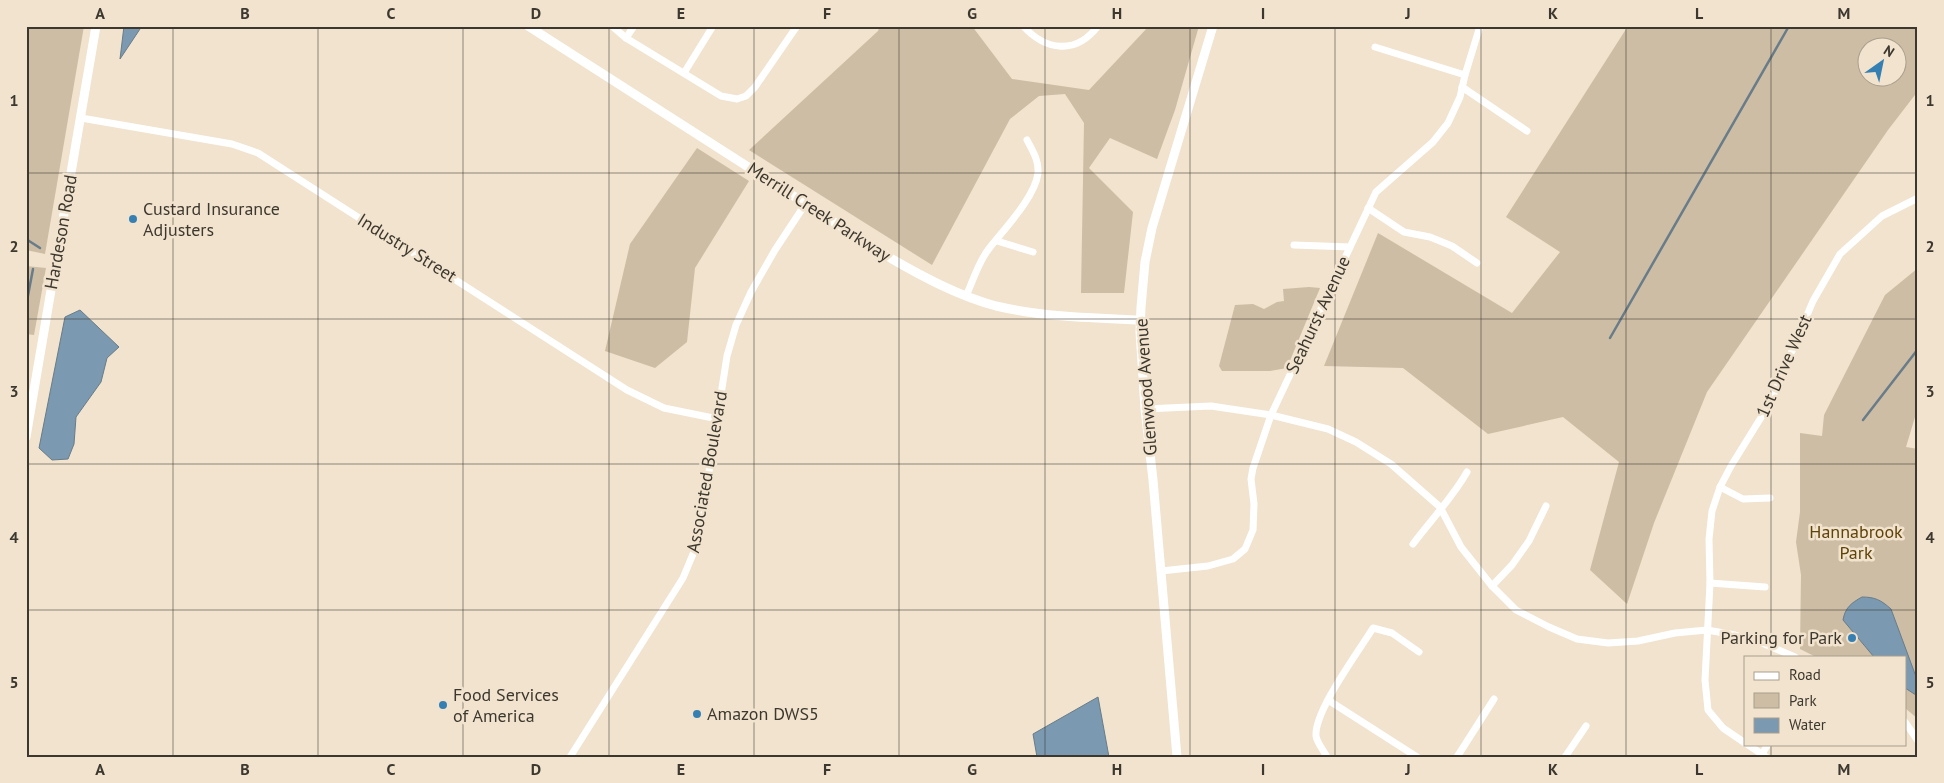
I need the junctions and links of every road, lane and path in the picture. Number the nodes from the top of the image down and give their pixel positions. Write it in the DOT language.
graph roads {
  1 [pos="96,26"];
  2 [pos="528,26"];
  3 [pos="612,26"];
  4 [pos="634,26"];
  5 [pos="713,26"];
  6 [pos="798,26"];
  7 [pos="1022,26"];
  8 [pos="1098,26"];
  9 [pos="1213,26"];
  10 [pos="1480,26"];
  11 [pos="626,38"];
  12 [pos="1376,47"];
  13 [pos="684,73"];
  14 [pos="1465,76"];
  15 [pos="1462,87"];
  16 [pos="81,118"];
  17 [pos="1527,131"];
  18 [pos="1027,140"];
  19 [pos="1918,198"];
  20 [pos="806,203"];
  21 [pos="1368,208"];
  22 [pos="997,241"];
  23 [pos="1294,245"];
  24 [pos="1350,247"];
  25 [pos="1033,252"];
  26 [pos="1477,262"];
  27 [pos="966,296"];
  28 [pos="1140,320"];
  29 [pos="1144,409"];
  30 [pos="1271,415"];
  31 [pos="718,419"];
  32 [pos="26,437"];
  33 [pos="1468,472"];
  34 [pos="1720,487"];
  35 [pos="1770,498"];
  36 [pos="1546,506"];
  37 [pos="1440,507"];
  38 [pos="1413,544"];
  39 [pos="1161,571"];
  40 [pos="1710,583"];
  41 [pos="1492,586"];
  42 [pos="1765,587"];
  43 [pos="1707,630"];
  44 [pos="1419,652"];
  45 [pos="1793,656"];
  46 [pos="1494,699"];
  47 [pos="1328,700"];
  48 [pos="1906,723"];
  49 [pos="1586,726"];
  50 [pos="1918,741"];
  51 [pos="1744,743"];
  52 [pos="1749,746"];
  53 [pos="1764,755"];
  54 [pos="570,757"];
  55 [pos="1177,757"];
  56 [pos="1327,757"];
  57 [pos="1418,757"];
  58 [pos="1457,757"];
  59 [pos="1565,757"];
  1 -- 16 [label="street, Hardeson Road"];
  2 -- 20 [label="street, Merrill Creek Parkway"];
  3 -- 11 [label="street"];
  4 -- 11 [label="street"];
  5 -- 13 [label="street"];
  6 -- 13 [label="street"];
  7 -- 8 [label="street"];
  9 -- 28 [label="street, Glenwood Avenue"];
  10 -- 14 [label="street, Seahurst Avenue"];
  11 -- 13 [label="street"];
  12 -- 14 [label="street"];
  14 -- 15 [label="street, Seahurst Avenue"];
  15 -- 17 [label="street"];
  15 -- 21 [label="street, Seahurst Avenue"];
  16 -- 31 [label="street, Industry Street"];
  16 -- 32 [label="street, Hardeson Road"];
  18 -- 22 [label="street"];
  19 -- 34 [label="street, 1st Drive West"];
  20 -- 27 [label="street, Merrill Creek Parkway"];
  20 -- 31 [label="street, Associated Boulevard"];
  21 -- 24 [label="street, Seahurst Avenue"];
  21 -- 26 [label="street"];
  22 -- 25 [label="street"];
  22 -- 27 [label="street"];
  23 -- 24 [label="street"];
  24 -- 30 [label="street, Seahurst Avenue"];
  27 -- 28 [label="street, Merrill Creek Parkway"];
  28 -- 29 [label="street, Glenwood Avenue"];
  29 -- 30 [label="street"];
  29 -- 39 [label="street, Glenwood Avenue"];
  30 -- 37 [label="street"];
  30 -- 39 [label="street, Seahurst Avenue"];
  31 -- 54 [label="street, Associated Boulevard"];
  33 -- 37 [label="street"];
  34 -- 35 [label="street"];
  34 -- 40 [label="street, 1st Drive West"];
  36 -- 41 [label="street"];
  37 -- 38 [label="street"];
  37 -- 41 [label="street"];
  39 -- 55 [label="street, Glenwood Avenue"];
  40 -- 42 [label="street"];
  40 -- 43 [label="street, 1st Drive West"];
  41 -- 43 [label="street"];
  43 -- 45 [label="street"];
  43 -- 51 [label="street, 1st Drive West"];
  44 -- 47 [label="street"];
  46 -- 58 [label="street"];
  47 -- 56 [label="street"];
  47 -- 57 [label="street"];
  48 -- 50 [label="street"];
  49 -- 59 [label="street"];
  52 -- 53 [label="street, 1st Drive West"];
}
